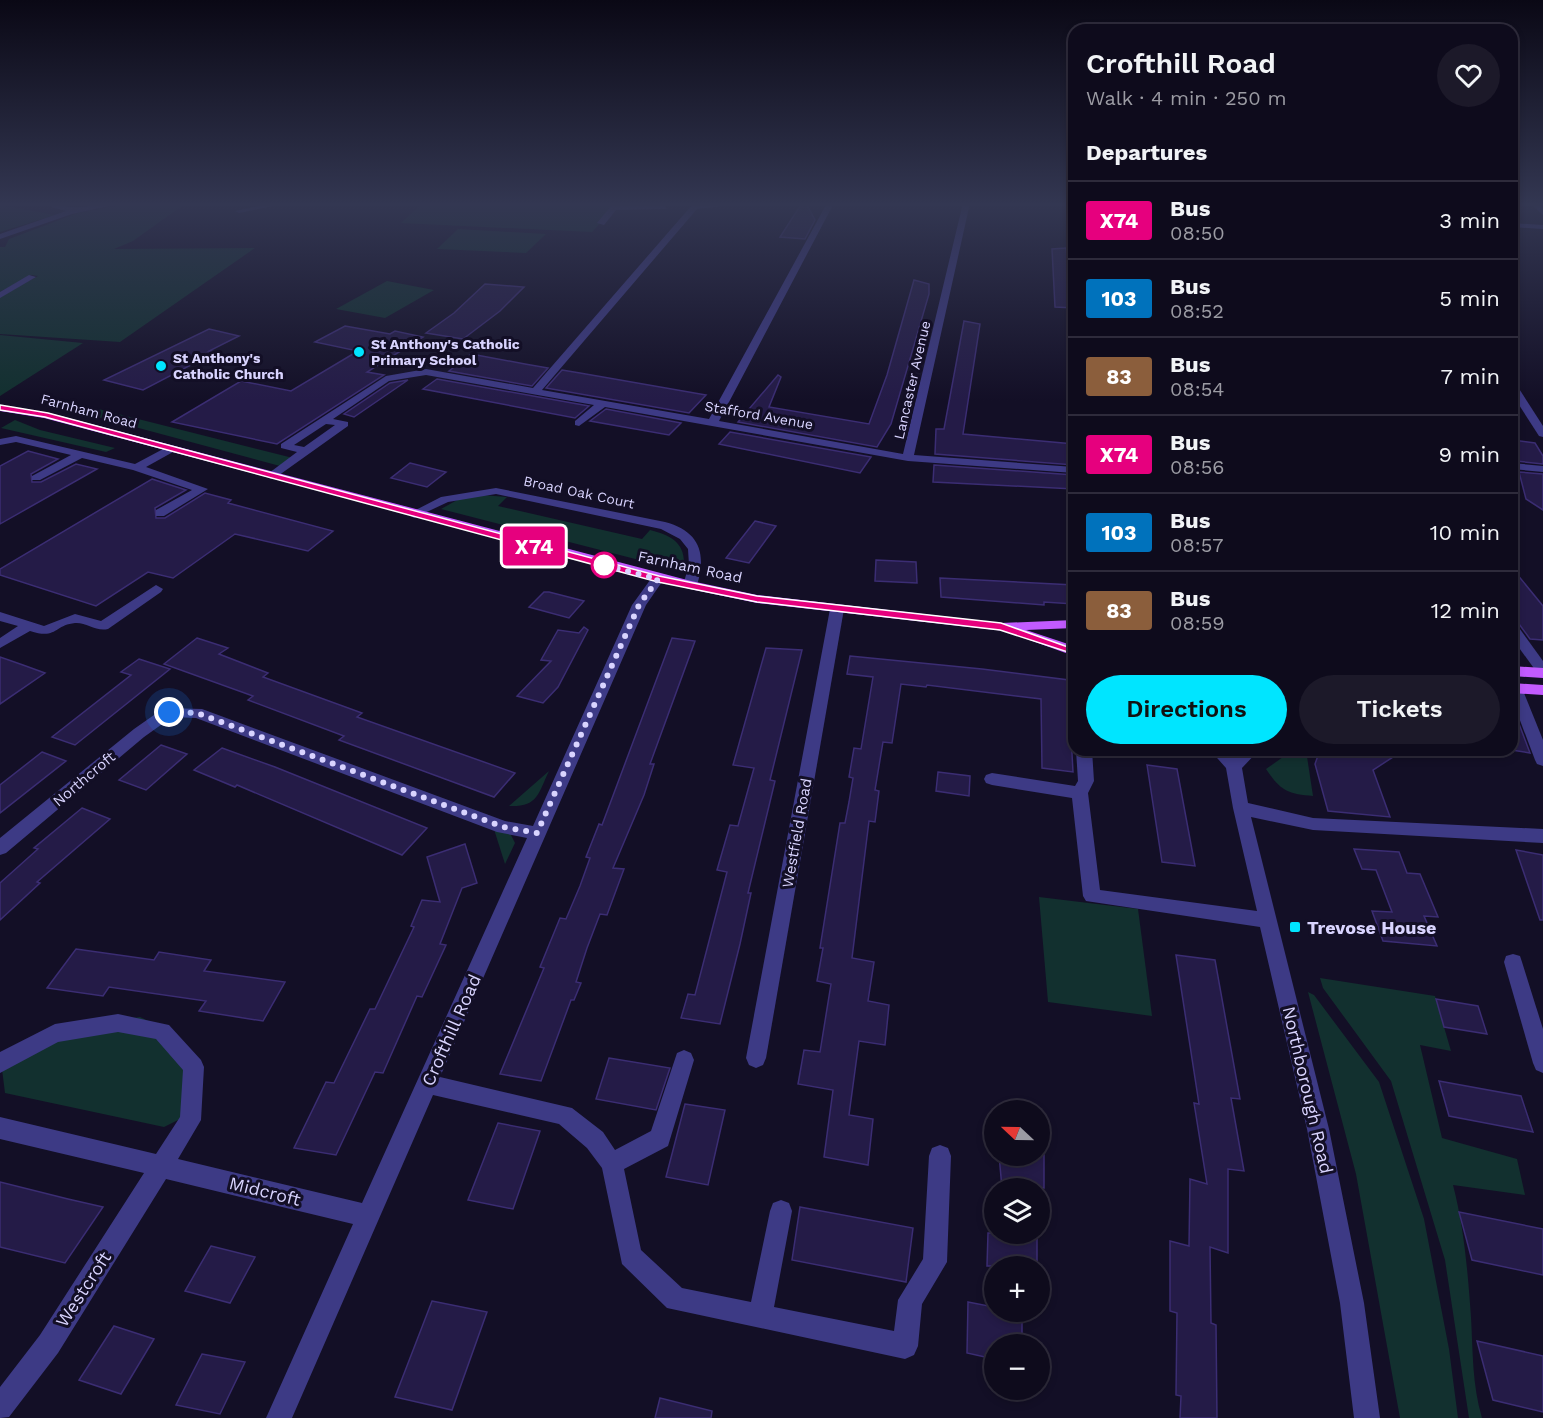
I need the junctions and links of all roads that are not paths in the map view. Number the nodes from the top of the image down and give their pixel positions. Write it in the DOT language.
graph roads {
  1 [pos="639,269"];
  2 [pos="795,269"];
  3 [pos="952,269"];
  4 [pos="32,277"];
  5 [pos="0,295"];
  6 [pos="536,392"];
  7 [pos="1518,395"];
  8 [pos="603,403"];
  9 [pos="0,408"];
  10 [pos="324,420"];
  11 [pos="713,422"];
  12 [pos="579,423"];
  13 [pos="1543,434"];
  14 [pos="0,441"];
  15 [pos="169,450"];
  16 [pos="305,451"];
  17 [pos="80,455"];
  18 [pos="908,458"];
  19 [pos="1518,467"];
  20 [pos="137,468"];
  21 [pos="1543,469"];
  22 [pos="1068,470"];
  23 [pos="271,476"];
  24 [pos="36,478"];
  25 [pos="160,513"];
  26 [pos="414,514"];
  27 [pos="658,579"];
  28 [pos="690,585"];
  29 [pos="156,589"];
  30 [pos="837,609"];
  31 [pos="0,616"];
  32 [pos="1068,624"];
  33 [pos="28,626"];
  34 [pos="1001,627"];
  35 [pos="1518,637"];
  36 [pos="0,644"];
  37 [pos="1068,649"];
  38 [pos="1518,670"];
  39 [pos="1543,672"];
  40 [pos="1518,688"];
  41 [pos="1543,690"];
  42 [pos="1518,700"];
  43 [pos="1084,756"];
  44 [pos="1224,756"];
  45 [pos="1245,756"];
  46 [pos="1543,760"];
  47 [pos="1234,766"];
  48 [pos="992,779"];
  49 [pos="1080,793"];
  50 [pos="1241,808"];
  51 [pos="537,833"];
  52 [pos="1543,836"];
  53 [pos="0,848"];
  54 [pos="1268,920"];
  55 [pos="1513,962"];
  56 [pos="756,1058"];
  57 [pos="684,1060"];
  58 [pos="0,1063"];
  59 [pos="1543,1063"];
  60 [pos="427,1084"];
  61 [pos="0,1128"];
  62 [pos="939,1156"];
  63 [pos="612,1164"];
  64 [pos="162,1166"];
  65 [pos="781,1211"];
  66 [pos="368,1216"];
  67 [pos="760,1317"];
  68 [pos="0,1408"];
  69 [pos="279,1418"];
  70 [pos="1367,1418"];
  1 -- 6 [label="street"];
  2 -- 11 [label="street"];
  3 -- 18 [label="street, Lancaster Avenue"];
  4 -- 5 [label="street"];
  6 -- 8 [label="street, Stafford Avenue"];
  6 -- 10 [label="street, Stafford Avenue"];
  7 -- 13 [label="street"];
  8 -- 11 [label="street, Stafford Avenue"];
  8 -- 12 [label="street"];
  9 -- 15 [label="main road, Farnham Road"];
  10 -- 16 [label="street, Stafford Avenue"];
  10 -- 16 [label="street"];
  11 -- 18 [label="street, Stafford Avenue"];
  14 -- 17 [label="street"];
  15 -- 20 [label="street"];
  15 -- 23 [label="main road, Farnham Road"];
  16 -- 23 [label="street"];
  17 -- 20 [label="street"];
  17 -- 24 [label="street"];
  18 -- 22 [label="street, Stafford Avenue"];
  19 -- 21 [label="street"];
  20 -- 25 [label="street"];
  23 -- 26 [label="main road, Farnham Road"];
  26 -- 27 [label="main road, Farnham Road"];
  26 -- 28 [label="street, Broad Oak Court"];
  27 -- 28 [label="main road, Farnham Road"];
  27 -- 51 [label="street, Crofthill Road"];
  28 -- 30 [label="main road, Farnham Road"];
  29 -- 33 [label="street"];
  30 -- 34 [label="main road, Farnham Road"];
  30 -- 56 [label="street, Westfield Road"];
  31 -- 33 [label="street"];
  32 -- 34 [label="main road, Farnham Road"];
  33 -- 36 [label="street"];
  34 -- 37 [label="main road, Farnham Road"];
  35 -- 39 [label="street"];
  38 -- 39 [label="main road"];
  40 -- 41 [label="main road"];
  42 -- 46 [label="street"];
  43 -- 49 [label="street"];
  44 -- 47 [label="street"];
  45 -- 47 [label="street"];
  47 -- 50 [label="street, Northborough Road"];
  48 -- 49 [label="street"];
  49 -- 54 [label="street"];
  50 -- 52 [label="street"];
  50 -- 54 [label="street, Northborough Road"];
  51 -- 53 [label="street, Northcroft"];
  51 -- 60 [label="street, Crofthill Road"];
  54 -- 70 [label="street, Northborough Road"];
  55 -- 59 [label="street"];
  57 -- 63 [label="street"];
  58 -- 64 [label="street"];
  60 -- 63 [label="street"];
  60 -- 66 [label="street, Crofthill Road"];
  61 -- 64 [label="street, Midcroft"];
  62 -- 67 [label="street"];
  63 -- 67 [label="street"];
  64 -- 66 [label="street, Midcroft"];
  64 -- 68 [label="street, Westcroft"];
  65 -- 67 [label="street"];
  66 -- 69 [label="street, Crofthill Road"];
}
